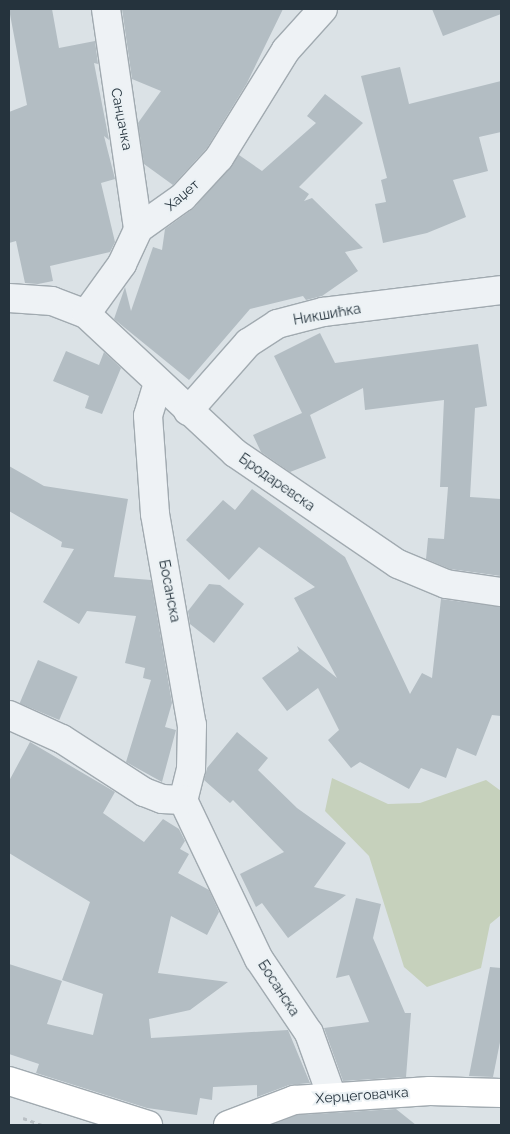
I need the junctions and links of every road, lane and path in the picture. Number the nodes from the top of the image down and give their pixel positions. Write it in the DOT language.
graph roads {
  1 [pos="106,9"];
  2 [pos="323,9"];
  3 [pos="138,228"];
  4 [pos="501,290"];
  5 [pos="9,298"];
  6 [pos="86,314"];
  7 [pos="158,383"];
  8 [pos="188,411"];
  9 [pos="501,592"];
  10 [pos="9,715"];
  11 [pos="183,800"];
  12 [pos="9,1081"];
  13 [pos="501,1093"];
  14 [pos="332,1097"];
  15 [pos="148,1125"];
  16 [pos="228,1125"];
  1 -- 3 [label="street, Санџачка"];
  2 -- 3 [label="street, Хаџет"];
  3 -- 6 [label="street"];
  4 -- 8 [label="street, Никшићка"];
  5 -- 6 [label="street"];
  6 -- 7 [label="street, Бродаревска"];
  7 -- 8 [label="street, Бродаревска"];
  7 -- 11 [label="street, Босанска"];
  8 -- 9 [label="street, Бродаревска"];
  10 -- 11 [label="street"];
  11 -- 14 [label="street, Босанска"];
  12 -- 15 [label="street"];
  13 -- 14 [label="street, Херцеговачка"];
  14 -- 16 [label="street, Херцеговачка"];
}
